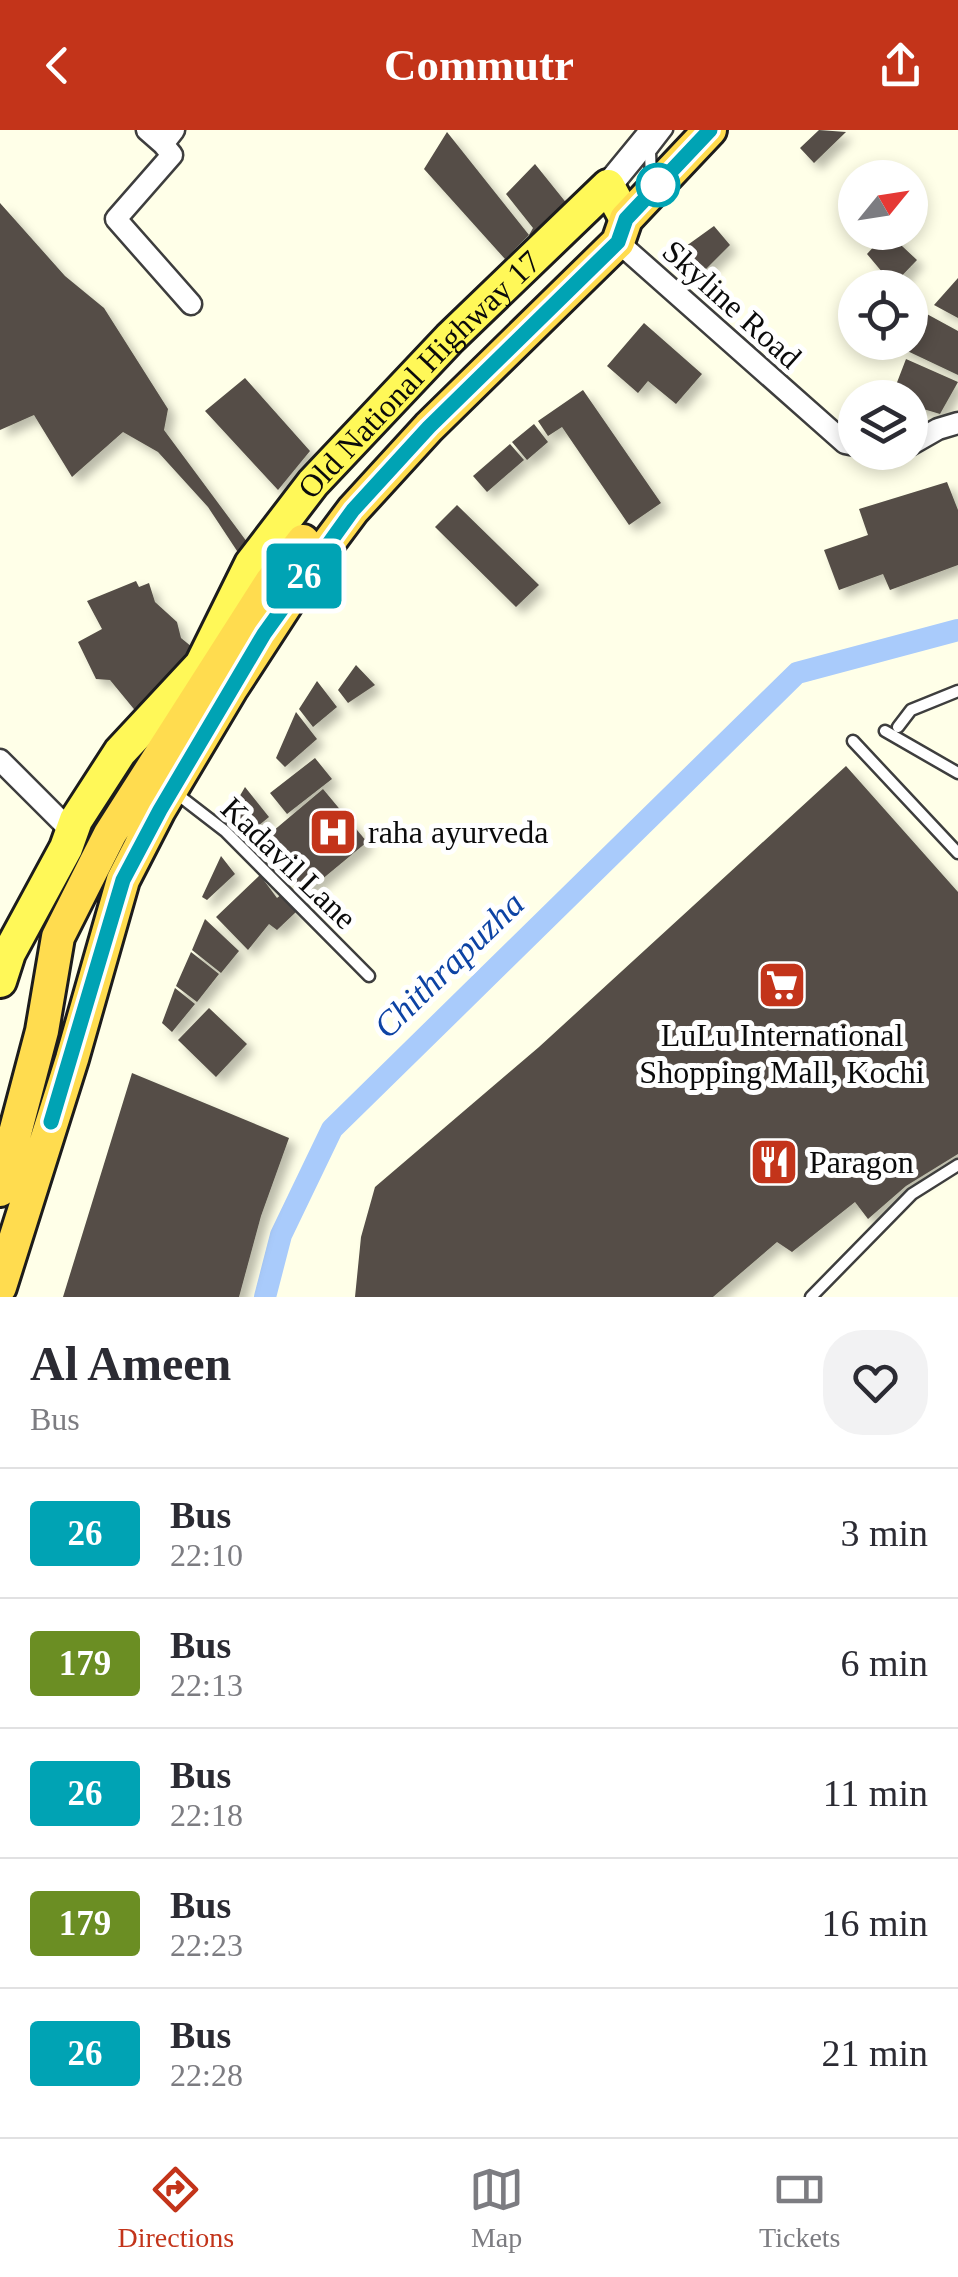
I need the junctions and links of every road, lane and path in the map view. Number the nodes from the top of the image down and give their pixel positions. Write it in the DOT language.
graph roads {
  1 [pos="654,130"];
  2 [pos="667,130"];
  3 [pos="710,130"];
  4 [pos="161,135"];
  5 [pos="608,186"];
  6 [pos="651,192"];
  7 [pos="622,230"];
  8 [pos="191,304"];
  9 [pos="958,423"];
  10 [pos="928,434"];
  11 [pos="838,437"];
  12 [pos="208,667"];
  13 [pos="958,690"];
  14 [pos="898,727"];
  15 [pos="885,731"];
  16 [pos="853,741"];
  17 [pos="0,760"];
  18 [pos="958,773"];
  19 [pos="172,790"];
  20 [pos="72,832"];
  21 [pos="958,853"];
  22 [pos="369,976"];
  23 [pos="0,981"];
  24 [pos="958,1165"];
  25 [pos="0,1190"];
  26 [pos="0,1287"];
  27 [pos="808,1296"];
  1 -- 5 [label="street, Old National Highway 17"];
  2 -- 6 [label="lane"];
  3 -- 6 [label="highway"];
  4 -- 8 [label="street"];
  5 -- 7 [label="main road"];
  5 -- 12 [label="main road, Old National Highway 17"];
  6 -- 7 [label="highway"];
  7 -- 11 [label="street, Skyline Road"];
  7 -- 12 [label="highway"];
  7 -- 19 [label="highway"];
  9 -- 10 [label="street"];
  12 -- 20 [label="main road, Old National Highway 17"];
  12 -- 25 [label="highway"];
  13 -- 14 [label="lane"];
  15 -- 18 [label="lane"];
  16 -- 21 [label="lane"];
  17 -- 20 [label="street"];
  19 -- 22 [label="lane, Kadavil Lane"];
  19 -- 26 [label="highway"];
  20 -- 23 [label="main road, Old National Highway 17"];
  24 -- 27 [label="lane"];
}
